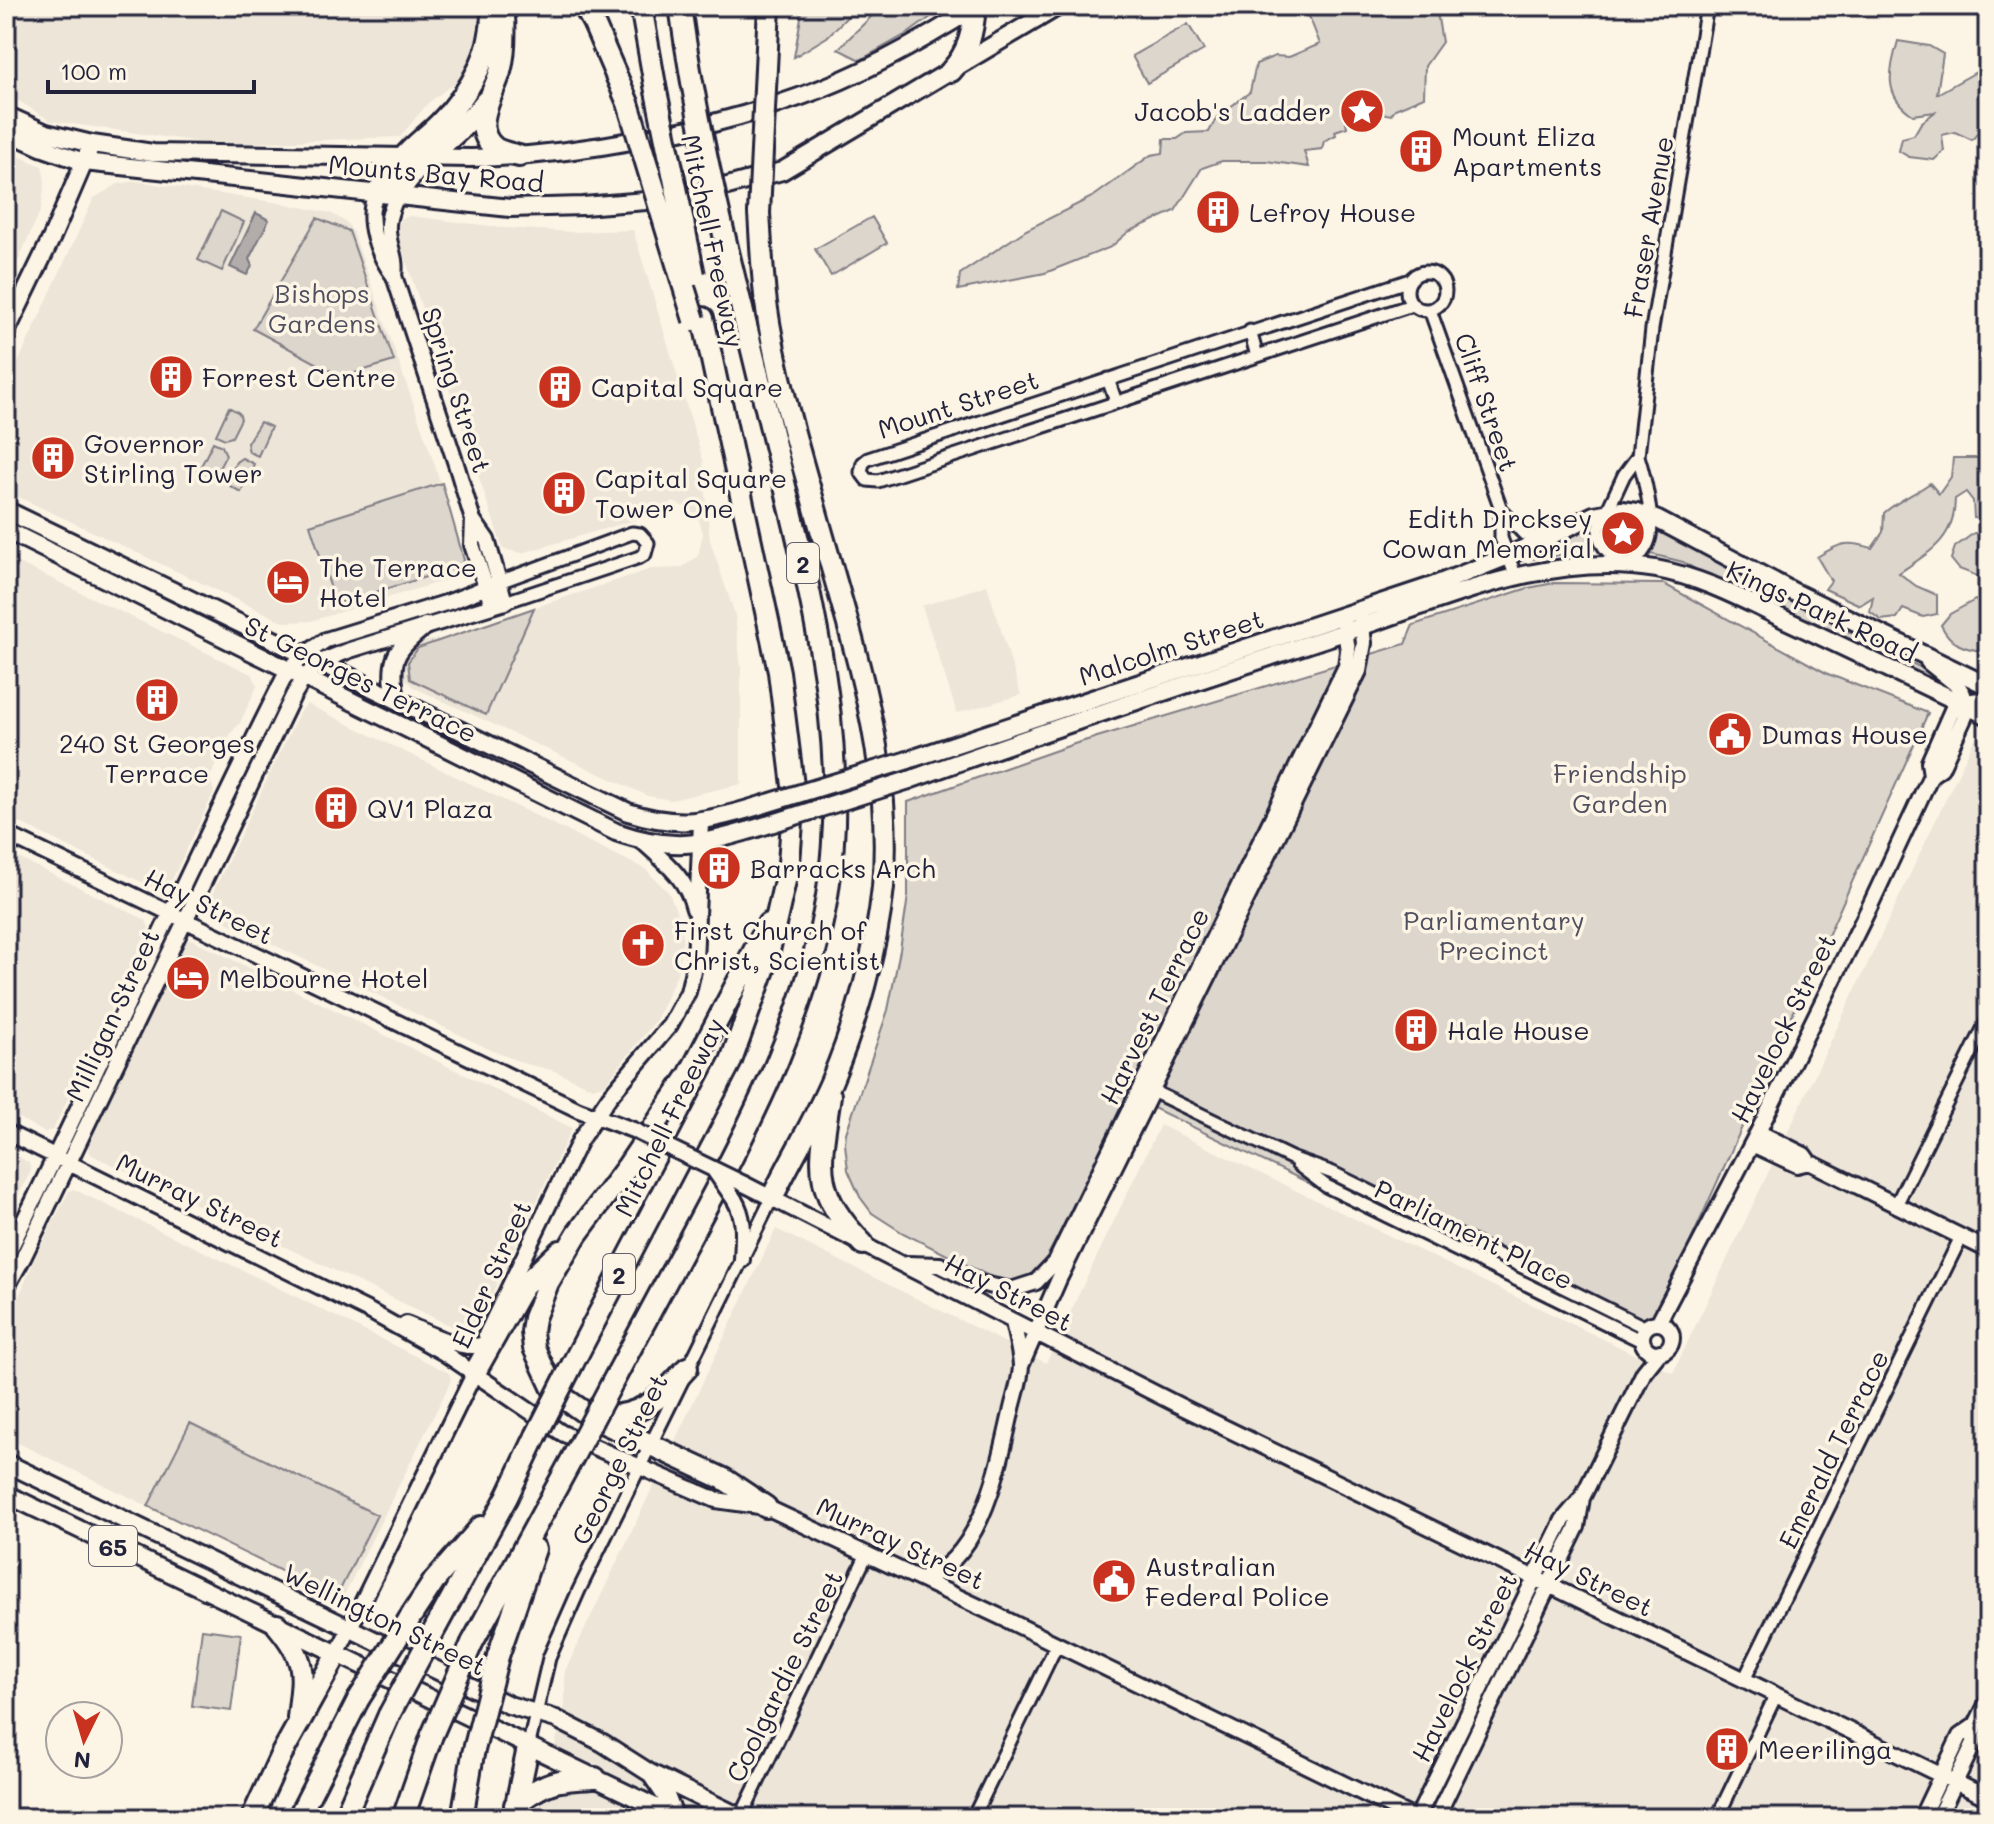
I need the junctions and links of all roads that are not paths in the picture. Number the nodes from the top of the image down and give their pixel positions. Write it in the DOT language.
graph roads {
  1 [pos="492,6"];
  2 [pos="503,6"];
  3 [pos="680,6"];
  4 [pos="769,6"];
  5 [pos="782,6"];
  6 [pos="976,6"];
  7 [pos="1059,6"];
  8 [pos="1707,6"];
  9 [pos="641,9"];
  10 [pos="595,14"];
  11 [pos="951,71"];
  12 [pos="491,94"];
  13 [pos="762,112"];
  14 [pos="6,115"];
  15 [pos="6,131"];
  16 [pos="92,144"];
  17 [pos="405,156"];
  18 [pos="430,156"];
  19 [pos="519,156"];
  20 [pos="668,159"];
  21 [pos="84,162"];
  22 [pos="387,194"];
  23 [pos="394,276"];
  24 [pos="1410,280"];
  25 [pos="755,305"];
  26 [pos="1412,305"];
  27 [pos="1430,310"];
  28 [pos="699,319"];
  29 [pos="1250,331"];
  30 [pos="6,332"];
  31 [pos="1257,356"];
  32 [pos="1108,379"];
  33 [pos="1116,402"];
  34 [pos="1638,456"];
  35 [pos="1501,509"];
  36 [pos="6,510"];
  37 [pos="1605,512"];
  38 [pos="1650,516"];
  39 [pos="6,530"];
  40 [pos="1543,538"];
  41 [pos="1508,556"];
  42 [pos="1627,566"];
  43 [pos="1516,577"];
  44 [pos="492,584"];
  45 [pos="498,604"];
  46 [pos="1353,621"];
  47 [pos="425,626"];
  48 [pos="1910,648"];
  49 [pos="304,655"];
  50 [pos="320,662"];
  51 [pos="288,670"];
  52 [pos="304,678"];
  53 [pos="1988,686"];
  54 [pos="396,699"];
  55 [pos="1960,710"];
  56 [pos="1988,710"];
  57 [pos="701,822"];
  58 [pos="6,834"];
  59 [pos="642,841"];
  60 [pos="701,843"];
  61 [pos="783,896"];
  62 [pos="176,917"];
  63 [pos="697,925"];
  64 [pos="1988,1019"];
  65 [pos="832,1079"];
  66 [pos="1147,1088"];
  67 [pos="595,1117"];
  68 [pos="6,1132"];
  69 [pos="1755,1138"];
  70 [pos="54,1156"];
  71 [pos="69,1163"];
  72 [pos="714,1169"];
  73 [pos="772,1198"];
  74 [pos="1896,1205"];
  75 [pos="13,1228"];
  76 [pos="577,1234"];
  77 [pos="1961,1237"];
  78 [pos="863,1244"];
  79 [pos="1988,1250"];
  80 [pos="6,1257"];
  81 [pos="742,1260"];
  82 [pos="903,1263"];
  83 [pos="6,1288"];
  84 [pos="371,1312"];
  85 [pos="1013,1322"];
  86 [pos="1034,1332"];
  87 [pos="1654,1337"];
  88 [pos="488,1342"];
  89 [pos="1021,1366"];
  90 [pos="687,1368"];
  91 [pos="474,1374"];
  92 [pos="591,1417"];
  93 [pos="652,1444"];
  94 [pos="6,1463"];
  95 [pos="640,1468"];
  96 [pos="6,1494"];
  97 [pos="507,1497"];
  98 [pos="1582,1498"];
  99 [pos="550,1503"];
  100 [pos="766,1507"];
  101 [pos="867,1554"];
  102 [pos="1534,1578"];
  103 [pos="920,1579"];
  104 [pos="1549,1586"];
  105 [pos="277,1625"];
  106 [pos="350,1629"];
  107 [pos="1057,1644"];
  108 [pos="337,1654"];
  109 [pos="1744,1680"];
  110 [pos="1483,1682"];
  111 [pos="1498,1690"];
  112 [pos="1776,1695"];
  113 [pos="1988,1701"];
  114 [pos="536,1714"];
  115 [pos="297,1726"];
  116 [pos="1456,1738"];
  117 [pos="1471,1745"];
  118 [pos="528,1748"];
  119 [pos="650,1773"];
  120 [pos="595,1778"];
  121 [pos="1949,1779"];
  122 [pos="1988,1798"];
  123 [pos="514,1812"];
  124 [pos="676,1817"];
  125 [pos="252,1818"];
  126 [pos="298,1818"];
  127 [pos="344,1818"];
  128 [pos="403,1818"];
  129 [pos="462,1818"];
  130 [pos="742,1818"];
  131 [pos="973,1818"];
  132 [pos="1416,1818"];
  133 [pos="1436,1818"];
  134 [pos="1717,1818"];
  135 [pos="1921,1818"];
  136 [pos="1938,1818"];
  1 -- 17 [label="highway"];
  2 -- 12 [label="highway"];
  3 -- 25 [label="highway, Mitchell Freeway / 2, bridge"];
  4 -- 13 [label="highway, bridge"];
  5 -- 13 [label="highway, bridge"];
  6 -- 11 [label="highway"];
  6 -- 19 [label="main road, Mounts Bay Road"];
  7 -- 11 [label="main road, Mounts Bay Road"];
  8 -- 34 [label="street, Fraser Avenue"];
  9 -- 20 [label="highway, Mitchell Freeway, bridge"];
  10 -- 20 [label="highway"];
  10 -- 28 [label="highway, bridge"];
  11 -- 22 [label="main road, Mounts Bay Road"];
  12 -- 18 [label="highway"];
  12 -- 19 [label="highway"];
  13 -- 25 [label="highway, bridge"];
  14 -- 16 [label="main road, Mounts Bay Road"];
  15 -- 21 [label="main road, Mounts Bay Road"];
  16 -- 17 [label="main road, Mounts Bay Road"];
  16 -- 21 [label="main road"];
  17 -- 18 [label="main road, Mounts Bay Road"];
  17 -- 22 [label="highway"];
  18 -- 19 [label="main road, Mounts Bay Road"];
  18 -- 22 [label="highway"];
  20 -- 28 [label="highway, Mitchell Freeway, bridge"];
  21 -- 22 [label="main road, Mounts Bay Road"];
  21 -- 30 [label="main road"];
  22 -- 23 [label="main road, Spring Street"];
  22 -- 23 [label="main road, Spring Street"];
  23 -- 44 [label="main road, Spring Street"];
  24 -- 26 [label="street"];
  24 -- 27 [label="street"];
  24 -- 29 [label="street, Mount Street"];
  25 -- 65 [label="highway"];
  25 -- 99 [label="highway, Mitchell Freeway / 2, bridge"];
  26 -- 27 [label="street"];
  26 -- 31 [label="street, Mount Street"];
  27 -- 35 [label="street, Cliff Street"];
  28 -- 61 [label="highway, Mitchell Freeway / 2"];
  29 -- 31 [label="street"];
  29 -- 32 [label="street, Mount Street"];
  31 -- 33 [label="street, Mount Street"];
  32 -- 33 [label="street"];
  32 -- 33 [label="street, Mount Street"];
  34 -- 37 [label="street, Fraser Avenue"];
  34 -- 38 [label="street, Fraser Avenue"];
  35 -- 40 [label="street, Cliff Street"];
  35 -- 41 [label="street, Cliff Street"];
  36 -- 49 [label="main road, St Georges Terrace"];
  37 -- 38 [label="main road, Malcolm Street"];
  37 -- 40 [label="main road, Malcolm Street"];
  37 -- 42 [label="street, Fraser Avenue"];
  38 -- 42 [label="street, Fraser Avenue"];
  38 -- 48 [label="main road, Kings Park Road"];
  39 -- 51 [label="main road, St Georges Terrace"];
  40 -- 41 [label="main road, Malcolm Street"];
  41 -- 43 [label="street, Cliff Street"];
  41 -- 46 [label="main road, Malcolm Street"];
  42 -- 43 [label="main road, Malcolm Street"];
  42 -- 55 [label="main road, Kings Park Road"];
  43 -- 46 [label="main road, Malcolm Street"];
  44 -- 45 [label="main road, Spring Street"];
  44 -- 45 [label="street"];
  44 -- 49 [label="main road"];
  45 -- 47 [label="main road"];
  46 -- 57 [label="main road, Malcolm Street, bridge"];
  46 -- 60 [label="main road, Malcolm Street, bridge"];
  46 -- 66 [label="main road, Harvest Terrace"];
  47 -- 50 [label="main road"];
  47 -- 54 [label="main road"];
  48 -- 53 [label="main road, Kings Park Road"];
  48 -- 55 [label="main road"];
  49 -- 50 [label="main road, St Georges Terrace"];
  49 -- 51 [label="main road, Milligan Street"];
  50 -- 52 [label="main road"];
  50 -- 54 [label="main road, St Georges Terrace"];
  51 -- 52 [label="main road, St Georges Terrace"];
  51 -- 62 [label="main road, Milligan Street"];
  52 -- 59 [label="main road, St Georges Terrace"];
  52 -- 62 [label="main road, Milligan Street"];
  54 -- 57 [label="main road, St Georges Terrace"];
  55 -- 56 [label="main road, Kings Park Road"];
  55 -- 69 [label="main road, Havelock Street"];
  57 -- 60 [label="main road, Elder Street"];
  58 -- 62 [label="main road, Hay Street"];
  59 -- 60 [label="main road, St Georges Terrace"];
  59 -- 63 [label="main road, Elder Street"];
  60 -- 63 [label="main road, Elder Street"];
  61 -- 76 [label="highway"];
  61 -- 97 [label="highway, Mitchell Freeway / 2, bridge"];
  62 -- 67 [label="main road, Hay Street"];
  62 -- 70 [label="main road, Milligan Street"];
  62 -- 71 [label="main road, Milligan Street"];
  63 -- 67 [label="main road, Elder Street"];
  64 -- 74 [label="street"];
  65 -- 73 [label="highway"];
  65 -- 78 [label="highway"];
  66 -- 82 [label="main road, Harvest Terrace"];
  66 -- 86 [label="main road, Harvest Terrace"];
  66 -- 87 [label="street, Parliament Place"];
  67 -- 72 [label="main road, Hay Street, bridge"];
  67 -- 88 [label="main road, Elder Street"];
  68 -- 70 [label="main road, Murray Street"];
  69 -- 74 [label="main road"];
  69 -- 87 [label="main road, Havelock Street"];
  70 -- 71 [label="main road, Murray Street"];
  70 -- 75 [label="main road, Milligan Street"];
  71 -- 83 [label="main road, Milligan Street"];
  71 -- 84 [label="main road, Murray Street"];
  72 -- 73 [label="main road, Hay Street, bridge"];
  72 -- 81 [label="main road, bridge"];
  73 -- 78 [label="main road, Hay Street"];
  73 -- 81 [label="street, George Street"];
  74 -- 77 [label="main road"];
  75 -- 80 [label="main road, Milligan Street"];
  76 -- 88 [label="highway"];
  76 -- 92 [label="highway"];
  77 -- 79 [label="main road"];
  77 -- 109 [label="street, Emerald Terrace"];
  78 -- 82 [label="main road, Hay Street"];
  81 -- 90 [label="street, George Street"];
  82 -- 85 [label="main road, Hay Street"];
  84 -- 88 [label="main road, Murray Street"];
  84 -- 91 [label="main road, Murray Street"];
  85 -- 86 [label="main road, Hay Street"];
  85 -- 89 [label="main road, Harvest Terrace"];
  86 -- 89 [label="main road, Harvest Terrace"];
  86 -- 102 [label="main road, Hay Street"];
  87 -- 98 [label="main road, Havelock Street"];
  88 -- 91 [label="highway"];
  89 -- 103 [label="main road, Harvest Terrace"];
  90 -- 92 [label="highway"];
  90 -- 93 [label="street, George Street"];
  91 -- 95 [label="main road, Murray Street"];
  91 -- 106 [label="main road, Elder Street"];
  92 -- 93 [label="highway"];
  93 -- 95 [label="street, George Street"];
  93 -- 100 [label="highway"];
  94 -- 106 [label="main road, Wellington Street / 65"];
  95 -- 100 [label="main road, Murray Street"];
  95 -- 114 [label="street, George Street"];
  96 -- 105 [label="main road, Wellington Street / 65"];
  97 -- 126 [label="highway, 2, bridge"];
  97 -- 127 [label="highway, Mitchell Freeway / 2, bridge"];
  98 -- 102 [label="main road, Havelock Street"];
  98 -- 104 [label="main road, Havelock Street"];
  99 -- 128 [label="highway, Mitchell Freeway / 2, bridge"];
  99 -- 129 [label="highway, bridge"];
  100 -- 101 [label="main road, Murray Street"];
  101 -- 103 [label="main road, Murray Street"];
  101 -- 130 [label="street, Coolgardie Street"];
  102 -- 104 [label="main road, Hay Street"];
  102 -- 110 [label="main road, Havelock Street"];
  103 -- 107 [label="main road, Murray Street"];
  104 -- 109 [label="main road, Hay Street"];
  104 -- 111 [label="main road, Havelock Street"];
  105 -- 108 [label="main road, Wellington Street / 65"];
  105 -- 115 [label="highway"];
  106 -- 108 [label="main road, Elder Street"];
  106 -- 114 [label="main road, Wellington Street / 65"];
  107 -- 131 [label="street"];
  107 -- 132 [label="main road, Murray Street"];
  108 -- 115 [label="highway"];
  108 -- 118 [label="main road, Wellington Street / 65"];
  109 -- 112 [label="main road, Hay Street"];
  110 -- 111 [label="main road"];
  110 -- 116 [label="main road, Havelock Street"];
  111 -- 117 [label="main road, Havelock Street"];
  112 -- 121 [label="main road, Hay Street"];
  112 -- 134 [label="street"];
  113 -- 121 [label="main road"];
  114 -- 118 [label="street, George Street"];
  114 -- 119 [label="main road, Wellington Street / 65"];
  115 -- 125 [label="highway"];
  116 -- 117 [label="main road"];
  116 -- 132 [label="main road, Havelock Street"];
  117 -- 133 [label="main road, Havelock Street"];
  118 -- 120 [label="main road, Wellington Street / 65"];
  118 -- 123 [label="highway"];
  119 -- 124 [label="main road"];
  119 -- 130 [label="main road, Wellington Street / 65"];
  120 -- 123 [label="highway"];
  120 -- 124 [label="main road, Wellington Street / 65"];
  121 -- 122 [label="main road, Hay Street"];
  121 -- 135 [label="main road"];
  121 -- 136 [label="main road"];
}
